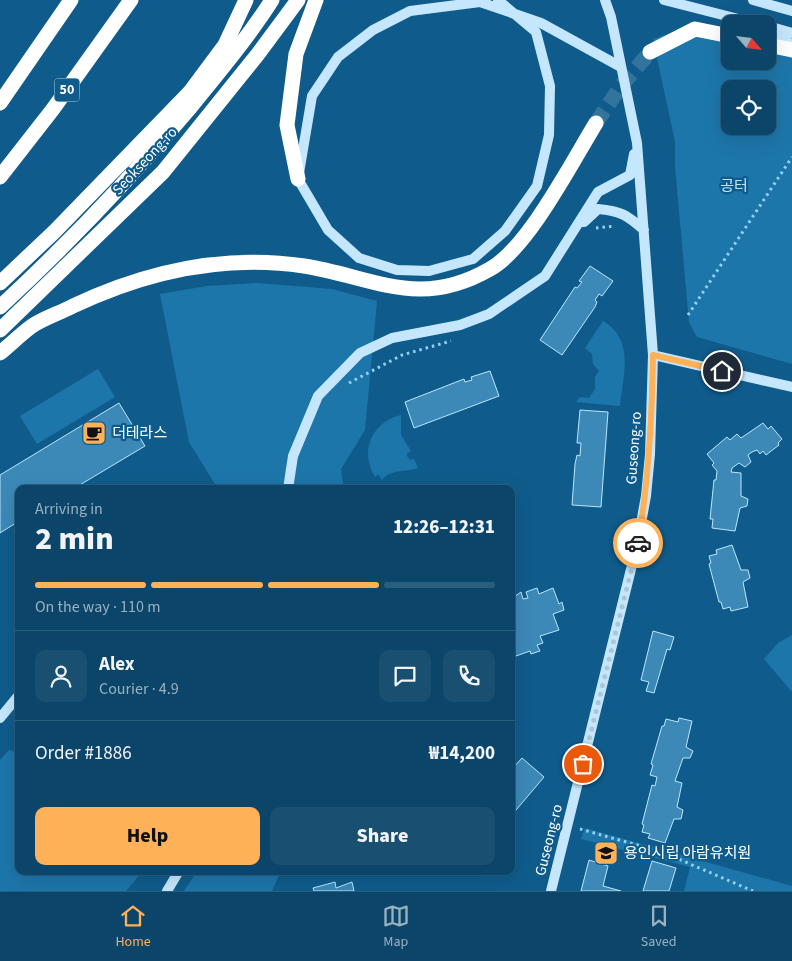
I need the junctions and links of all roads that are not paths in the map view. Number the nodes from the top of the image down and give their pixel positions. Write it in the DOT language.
graph roads {
  1 [pos="71,0"];
  2 [pos="131,0"];
  3 [pos="246,0"];
  4 [pos="272,0"];
  5 [pos="298,0"];
  6 [pos="316,0"];
  7 [pos="498,0"];
  8 [pos="605,0"];
  9 [pos="664,0"];
  10 [pos="755,0"];
  11 [pos="792,4"];
  12 [pos="792,10"];
  13 [pos="725,15"];
  14 [pos="776,28"];
  15 [pos="792,33"];
  16 [pos="721,34"];
  17 [pos="776,37"];
  18 [pos="792,44"];
  19 [pos="776,47"];
  20 [pos="792,50"];
  21 [pos="650,52"];
  22 [pos="621,67"];
  23 [pos="0,103"];
  24 [pos="596,123"];
  25 [pos="636,143"];
  26 [pos="0,177"];
  27 [pos="298,179"];
  28 [pos="644,230"];
  29 [pos="575,231"];
  30 [pos="0,283"];
  31 [pos="0,307"];
  32 [pos="0,330"];
  33 [pos="0,353"];
  34 [pos="653,355"];
  35 [pos="792,386"];
  36 [pos="289,485"];
  37 [pos="15,700"];
  38 [pos="0,718"];
  39 [pos="177,875"];
  40 [pos="167,891"];
  41 [pos="552,891"];
  1 -- 23 [label="highway"];
  2 -- 26 [label="highway, 50"];
  3 -- 30 [label="highway"];
  4 -- 31 [label="highway, Seokseong-ro"];
  5 -- 32 [label="highway, Seokseong-ro"];
  6 -- 27 [label="highway"];
  7 -- 27 [label="street"];
  8 -- 22 [label="street, Guseong-ro"];
  9 -- 13 [label="street"];
  10 -- 11 [label="street"];
  10 -- 12 [label="street"];
  14 -- 15 [label="street"];
  16 -- 21 [label="highway"];
  17 -- 18 [label="street"];
  19 -- 20 [label="highway"];
  22 -- 25 [label="street, Guseong-ro"];
  22 -- 27 [label="street"];
  24 -- 33 [label="highway"];
  25 -- 28 [label="street, Guseong-ro"];
  25 -- 29 [label="street"];
  28 -- 29 [label="street"];
  28 -- 34 [label="street, Guseong-ro"];
  29 -- 36 [label="street"];
  34 -- 35 [label="street"];
  34 -- 41 [label="street, Guseong-ro"];
  37 -- 38 [label="street"];
  39 -- 40 [label="street"];
}
